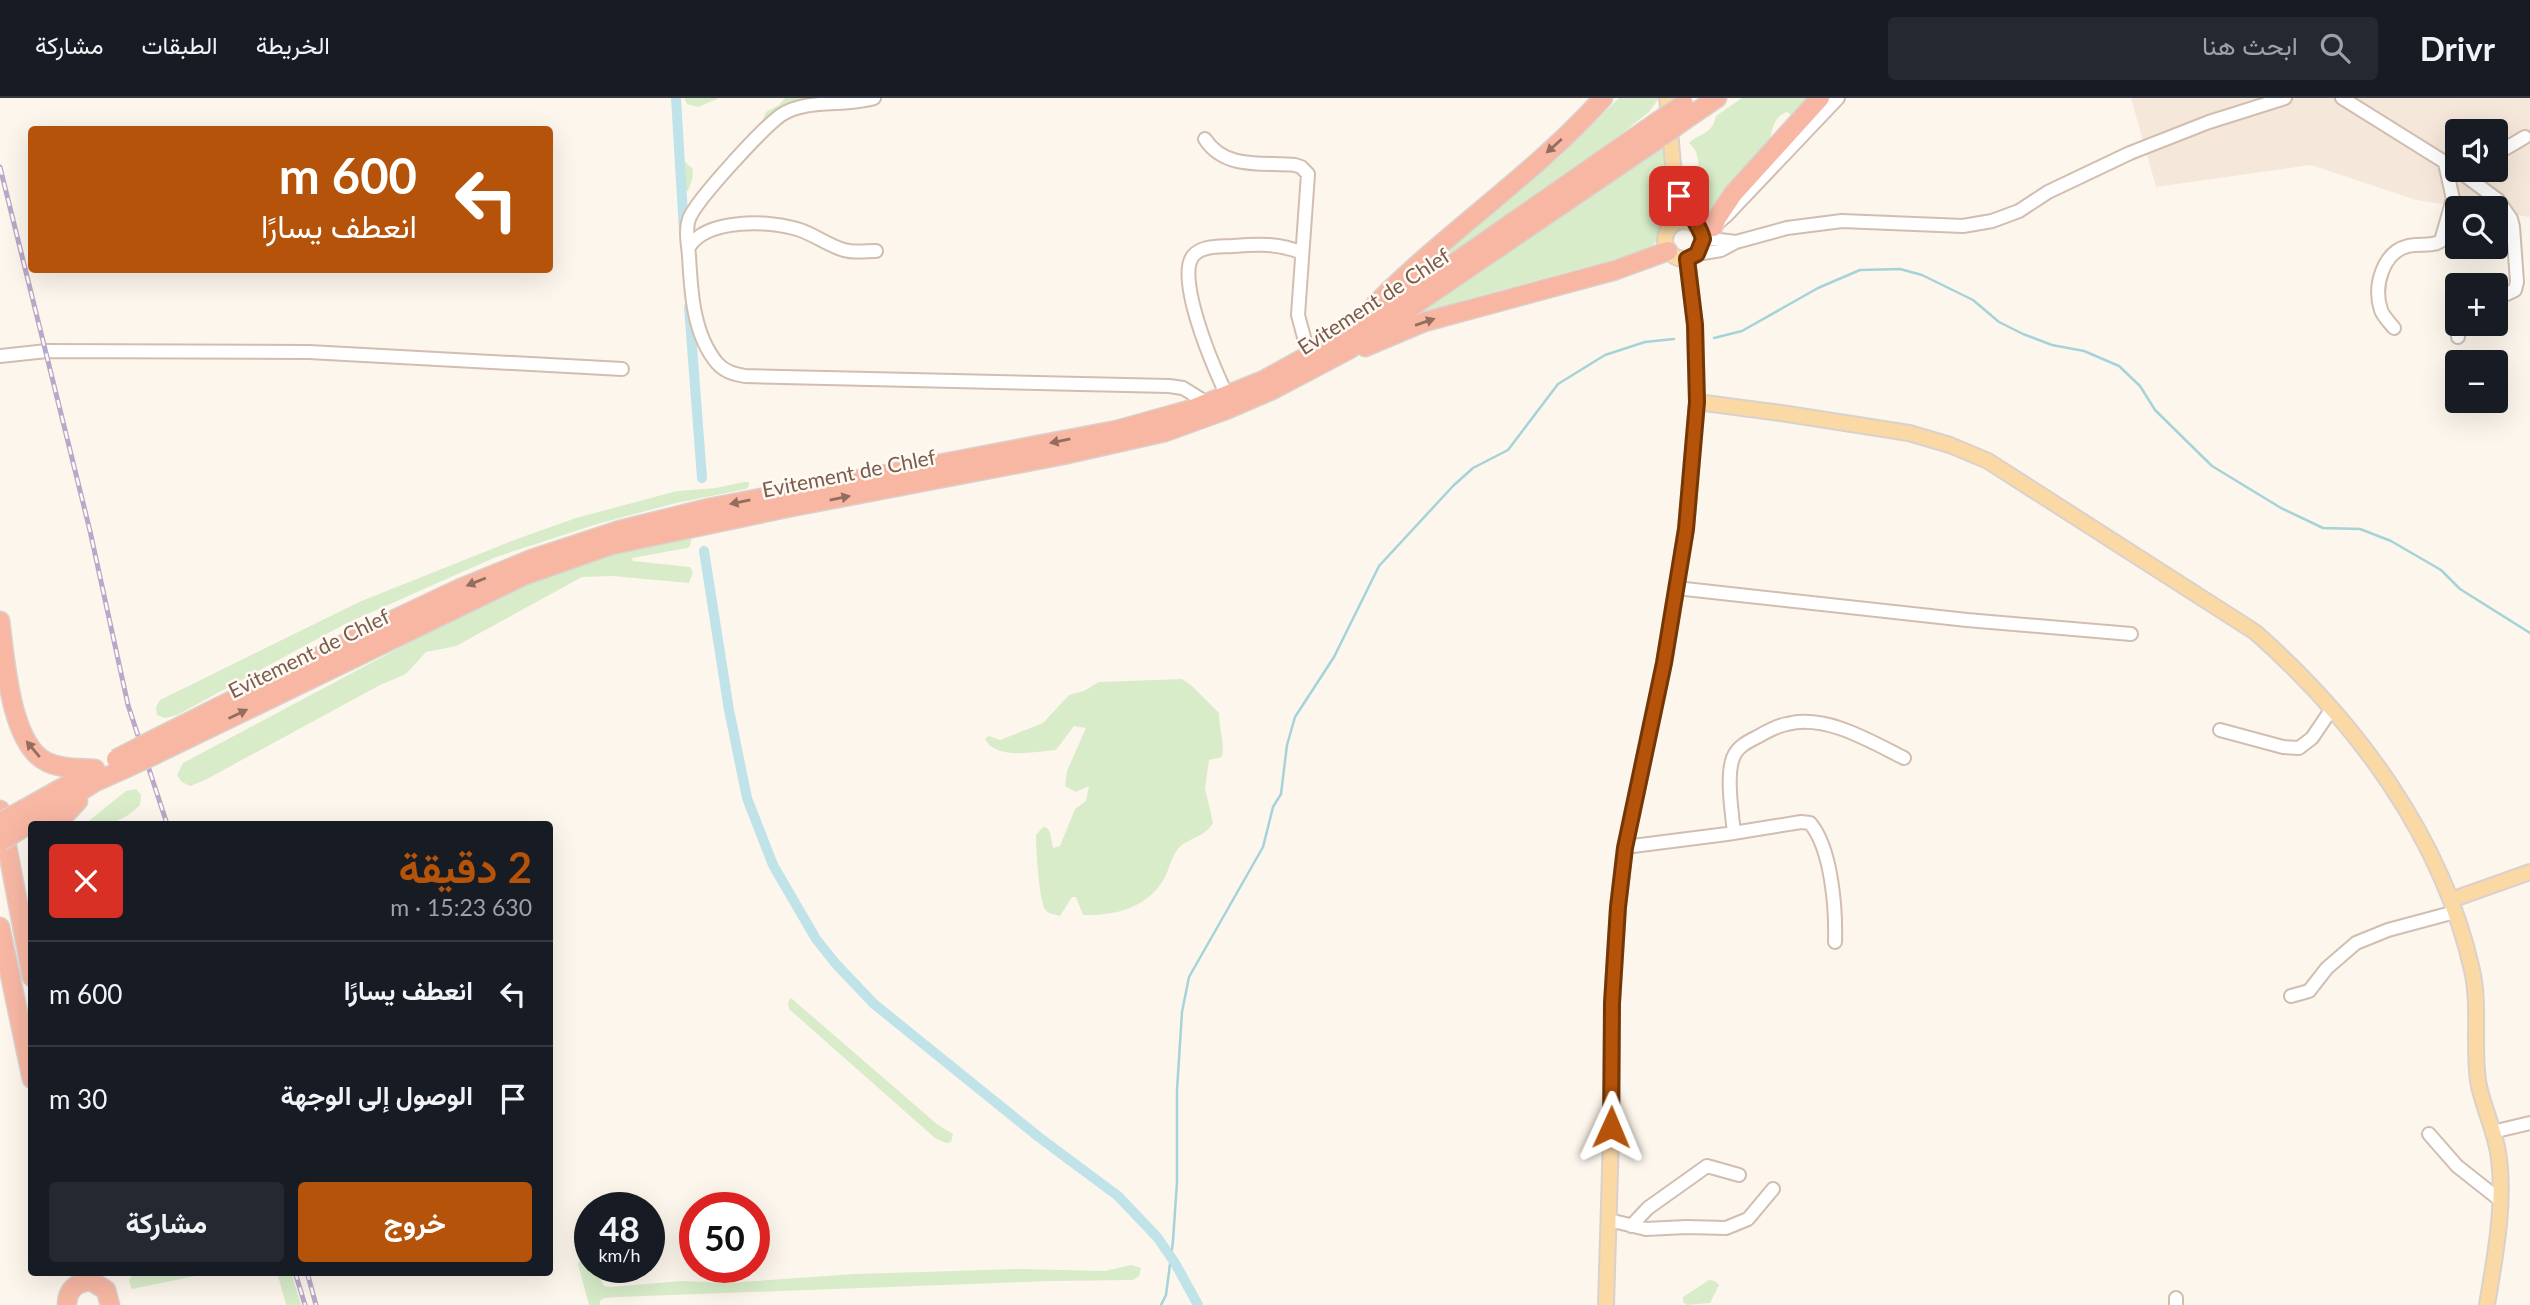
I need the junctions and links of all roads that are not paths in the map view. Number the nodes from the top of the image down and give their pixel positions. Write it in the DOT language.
graph roads {
  1 [pos="874,98"];
  2 [pos="1603,98"];
  3 [pos="1717,98"];
  4 [pos="1820,98"];
  5 [pos="1838,98"];
  6 [pos="2285,98"];
  7 [pos="2342,98"];
  8 [pos="1683,104"];
  9 [pos="1657,131"];
  10 [pos="2525,137"];
  11 [pos="1205,139"];
  12 [pos="2508,147"];
  13 [pos="2445,163"];
  14 [pos="2449,182"];
  15 [pos="2480,182"];
  16 [pos="1675,186"];
  17 [pos="1669,227"];
  18 [pos="1703,231"];
  19 [pos="1736,242"];
  20 [pos="689,247"];
  21 [pos="876,251"];
  22 [pos="1668,251"];
  23 [pos="1302,253"];
  24 [pos="1692,256"];
  25 [pos="2508,294"];
  26 [pos="2393,328"];
  27 [pos="1347,334"];
  28 [pos="0,356"];
  29 [pos="1313,362"];
  30 [pos="622,369"];
  31 [pos="1227,395"];
  32 [pos="1697,402"];
  33 [pos="1207,403"];
  34 [pos="1676,587"];
  35 [pos="0,621"];
  36 [pos="2131,634"];
  37 [pos="2331,710"];
  38 [pos="2220,730"];
  39 [pos="150,749"];
  40 [pos="1904,758"];
  41 [pos="95,776"];
  42 [pos="0,810"];
  43 [pos="23,819"];
  44 [pos="59,821"];
  45 [pos="0,822"];
  46 [pos="1734,833"];
  47 [pos="0,842"];
  48 [pos="1625,848"];
  49 [pos="2530,872"];
  50 [pos="2453,906"];
  51 [pos="0,927"];
  52 [pos="1835,942"];
  53 [pos="28,956"];
  54 [pos="2291,996"];
  55 [pos="28,1060"];
  56 [pos="2530,1123"];
  57 [pos="2492,1132"];
  58 [pos="2429,1134"];
  59 [pos="1739,1175"];
  60 [pos="1773,1189"];
  61 [pos="2500,1200"];
  62 [pos="1609,1220"];
  63 [pos="1630,1226"];
  64 [pos="68,1276"];
  65 [pos="100,1276"];
  66 [pos="108,1297"];
  67 [pos="69,1298"];
  68 [pos="1606,1305"];
  69 [pos="2488,1305"];
  1 -- 20 [label="street"];
  2 -- 27 [label="highway, one-way"];
  3 -- 8 [label="highway"];
  4 -- 18 [label="highway"];
  5 -- 18 [label="street"];
  6 -- 19 [label="street"];
  7 -- 13 [label="street"];
  8 -- 9 [label="highway, bridge"];
  8 -- 16 [label="main road"];
  9 -- 27 [label="highway, Evitement de Chlef"];
  9 -- 29 [label="highway, Evitement de Chlef"];
  10 -- 12 [label="street"];
  11 -- 23 [label="street"];
  14 -- 26 [label="street"];
  15 -- 25 [label="street"];
  16 -- 17 [label="main road"];
  16 -- 18 [label="main road"];
  17 -- 18 [label="main road"];
  17 -- 22 [label="main road"];
  18 -- 19 [label="street"];
  18 -- 24 [label="main road"];
  19 -- 24 [label="street"];
  20 -- 21 [label="street"];
  20 -- 33 [label="street"];
  22 -- 24 [label="main road"];
  29 -- 22 [label="highway, one-way"];
  23 -- 29 [label="street"];
  23 -- 31 [label="street"];
  24 -- 32 [label="main road"];
  27 -- 29 [label="highway, Evitement de Chlef"];
  28 -- 30 [label="street"];
  29 -- 31 [label="highway, Evitement de Chlef"];
  39 -- 29 [label="highway, Evitement de Chlef, one-way"];
  31 -- 33 [label="highway, Evitement de Chlef"];
  32 -- 34 [label="main road"];
  32 -- 37 [label="main road"];
  33 -- 39 [label="highway, Evitement de Chlef, one-way"];
  34 -- 36 [label="street"];
  34 -- 48 [label="main road"];
  41 -- 35 [label="highway, one-way"];
  37 -- 38 [label="street"];
  37 -- 50 [label="main road"];
  39 -- 41 [label="highway, Evitement de Chlef, bridge"];
  40 -- 46 [label="street"];
  41 -- 43 [label="highway, Evitement de Chlef"];
  41 -- 44 [label="highway"];
  42 -- 53 [label="highway"];
  43 -- 45 [label="highway, bridge"];
  43 -- 47 [label="highway, bridge"];
  46 -- 48 [label="street"];
  46 -- 52 [label="street"];
  48 -- 62 [label="main road"];
  49 -- 50 [label="main road"];
  50 -- 54 [label="street"];
  50 -- 57 [label="main road"];
  51 -- 55 [label="highway"];
  56 -- 57 [label="street"];
  57 -- 61 [label="main road"];
  58 -- 61 [label="street"];
  59 -- 63 [label="street"];
  60 -- 63 [label="street"];
  61 -- 69 [label="main road"];
  62 -- 63 [label="street"];
  62 -- 68 [label="main road"];
  64 -- 67 [label="highway"];
  65 -- 66 [label="highway"];
  66 -- 67 [label="highway"];
}
